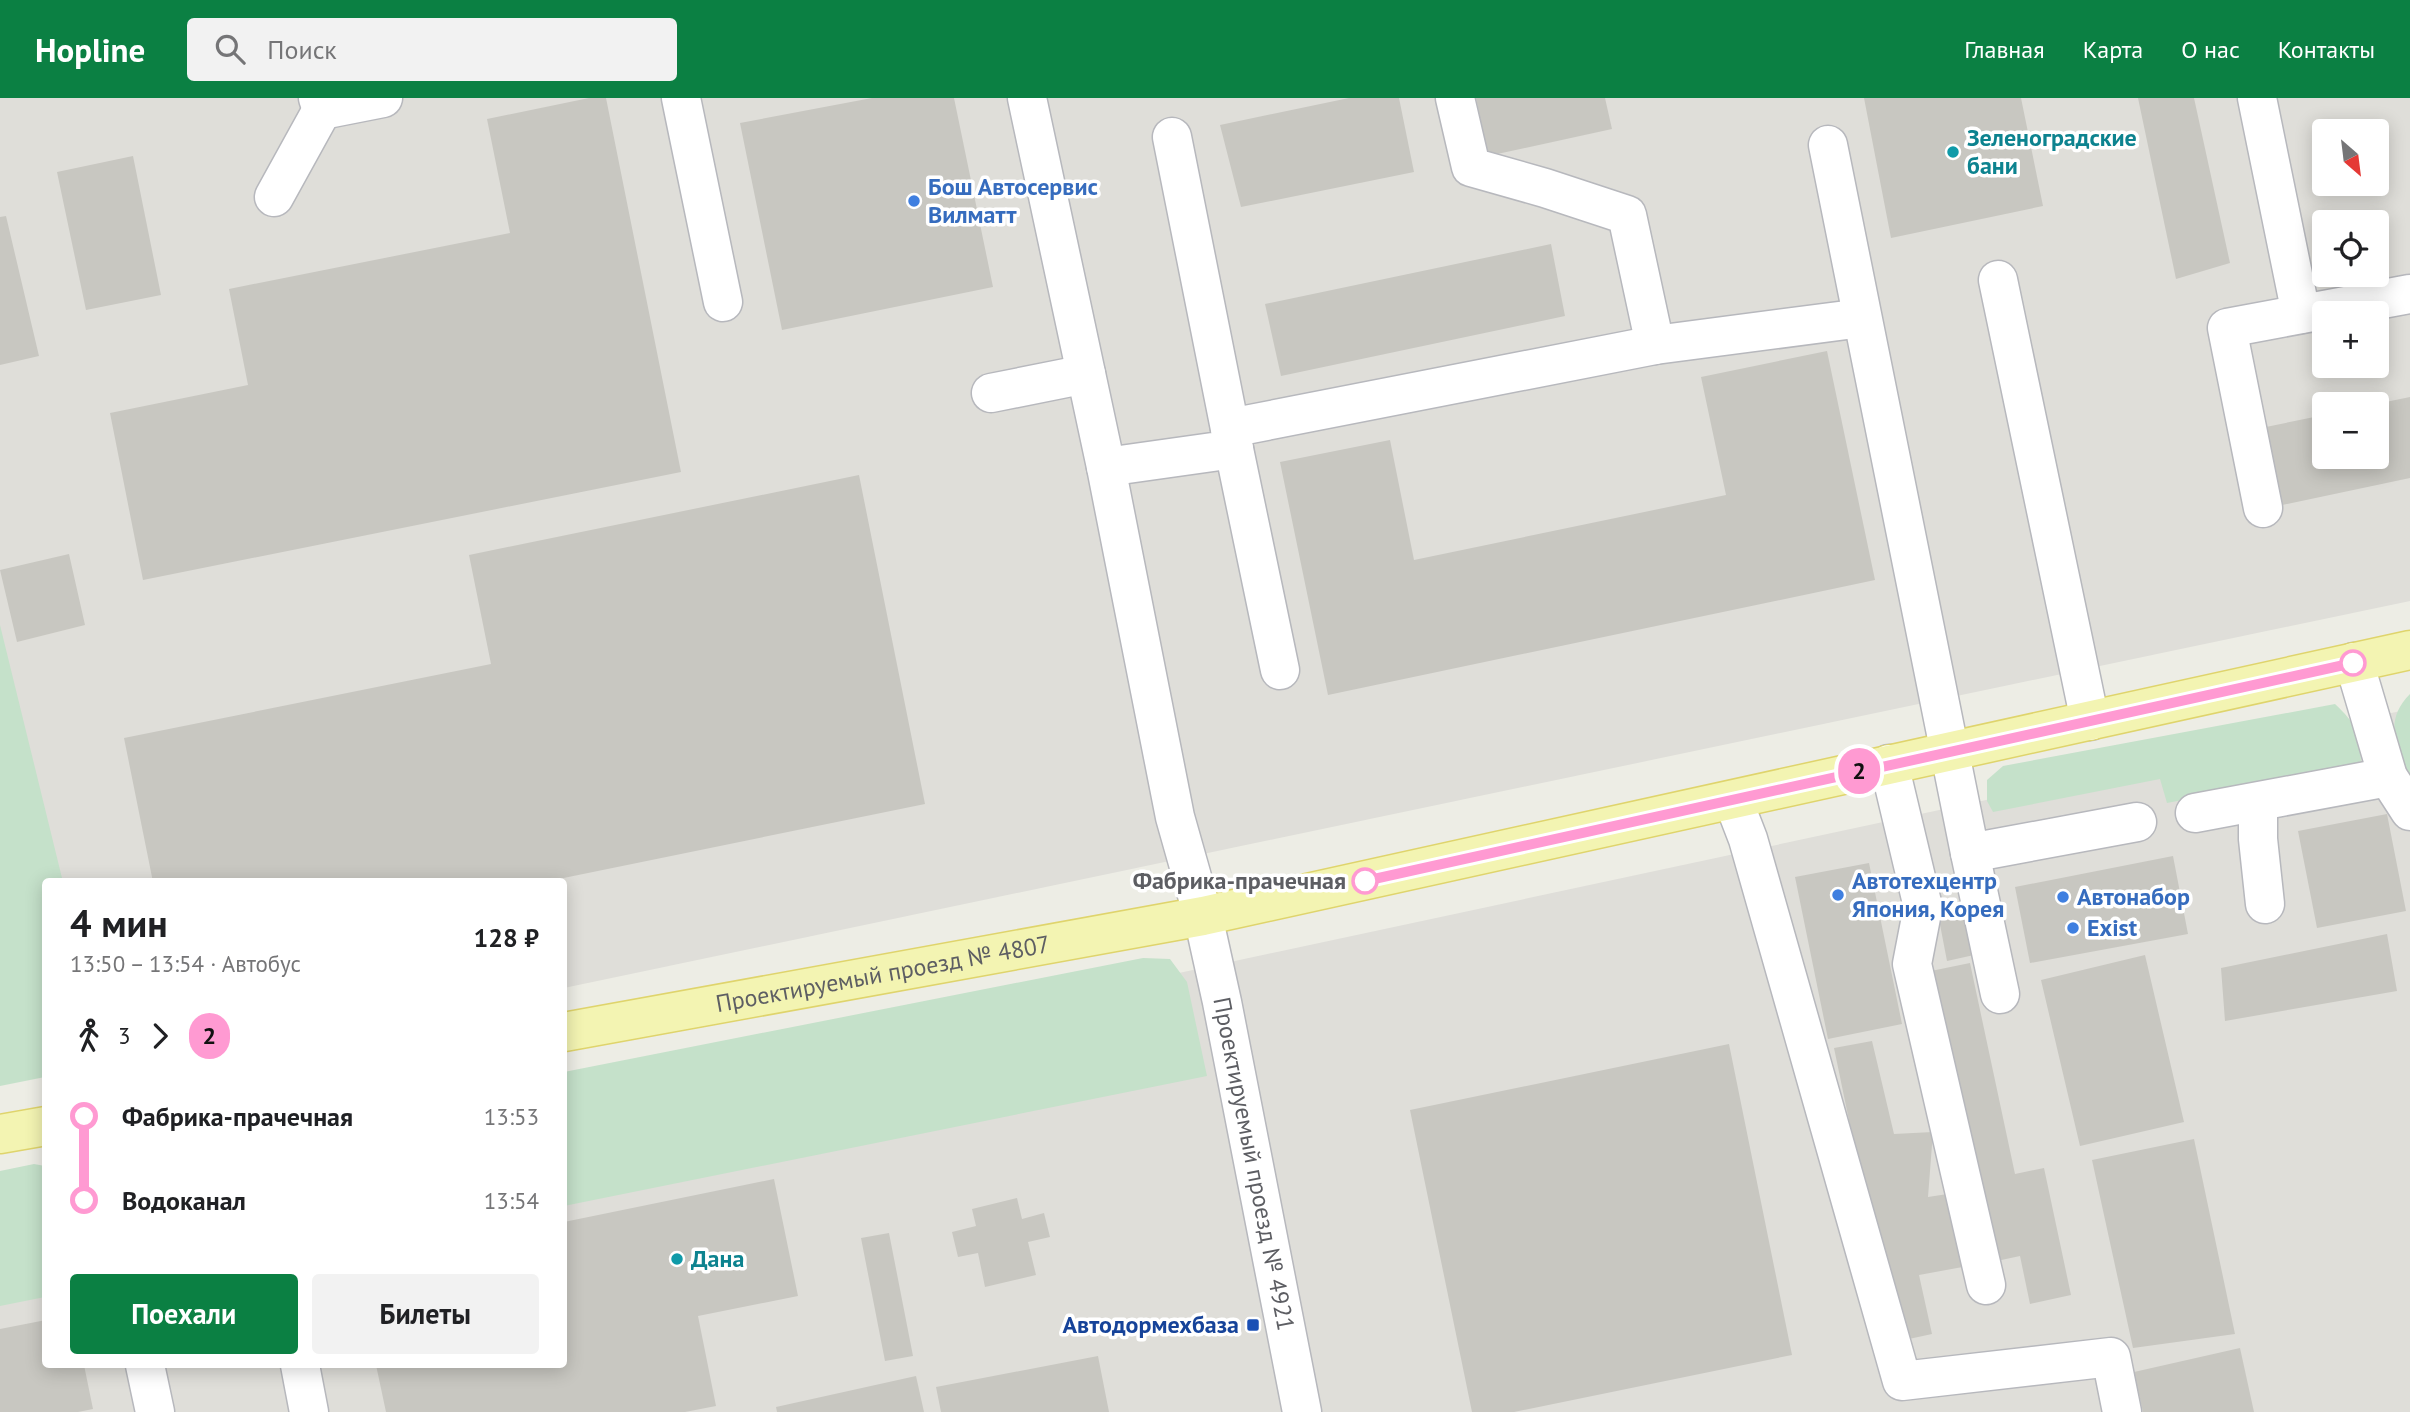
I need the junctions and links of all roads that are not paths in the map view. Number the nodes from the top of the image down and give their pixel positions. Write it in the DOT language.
graph roads {
  1 [pos="383,98"];
  2 [pos="681,98"];
  3 [pos="1027,98"];
  4 [pos="1455,98"];
  5 [pos="2257,98"];
  6 [pos="320,104"];
  7 [pos="1172,137"];
  8 [pos="1828,145"];
  9 [pos="274,197"];
  10 [pos="1998,280"];
  11 [pos="2410,294"];
  12 [pos="723,302"];
  13 [pos="2301,314"];
  14 [pos="1862,318"];
  15 [pos="1655,345"];
  16 [pos="1086,374"];
  17 [pos="991,393"];
  18 [pos="1232,439"];
  19 [pos="1106,467"];
  20 [pos="2263,508"];
  21 [pos="2410,650"];
  22 [pos="2354,663"];
  23 [pos="1280,670"];
  24 [pos="2090,721"];
  25 [pos="1948,751"];
  26 [pos="1889,764"];
  27 [pos="2388,777"];
  28 [pos="1733,800"];
  29 [pos="2258,803"];
  30 [pos="2410,811"];
  31 [pos="2196,813"];
  32 [pos="2137,822"];
  33 [pos="1970,852"];
  34 [pos="2265,904"];
  35 [pos="1202,916"];
  36 [pos="2000,994"];
  37 [pos="567,1031"];
  38 [pos="42,1127"];
  39 [pos="0,1134"];
  40 [pos="1986,1285"];
  41 [pos="146,1368"];
  42 [pos="301,1368"];
  43 [pos="155,1412"];
  44 [pos="309,1412"];
  45 [pos="1302,1412"];
  46 [pos="2122,1412"];
  1 -- 6 [label="street"];
  2 -- 12 [label="street"];
  3 -- 16 [label="street, Проектируемый проезд № 4921"];
  4 -- 15 [label="street"];
  5 -- 13 [label="street"];
  6 -- 9 [label="street"];
  7 -- 18 [label="street"];
  8 -- 14 [label="street"];
  10 -- 24 [label="street"];
  11 -- 13 [label="street"];
  13 -- 20 [label="street"];
  14 -- 15 [label="street"];
  14 -- 25 [label="street"];
  15 -- 18 [label="street"];
  16 -- 17 [label="street"];
  16 -- 19 [label="street, Проектируемый проезд № 4921"];
  18 -- 19 [label="street"];
  18 -- 23 [label="street"];
  19 -- 35 [label="street, Проектируемый проезд № 4921"];
  21 -- 22 [label="main road, Проектируемый проезд № 4807"];
  22 -- 24 [label="main road, Проектируемый проезд № 4807"];
  22 -- 27 [label="street"];
  24 -- 25 [label="main road, Проектируемый проезд № 4807"];
  25 -- 26 [label="main road, Проектируемый проезд № 4807"];
  25 -- 33 [label="street"];
  26 -- 28 [label="main road, Проектируемый проезд № 4807"];
  26 -- 40 [label="street"];
  27 -- 29 [label="street"];
  27 -- 30 [label="street"];
  28 -- 35 [label="main road, Проектируемый проезд № 4807"];
  28 -- 46 [label="street"];
  29 -- 31 [label="street"];
  29 -- 34 [label="street"];
  32 -- 33 [label="street"];
  33 -- 36 [label="street"];
  35 -- 37 [label="main road, Проектируемый проезд № 4807"];
  35 -- 45 [label="street, Проектируемый проезд № 4921"];
  38 -- 39 [label="main road"];
  41 -- 43 [label="street"];
  42 -- 44 [label="street"];
}
